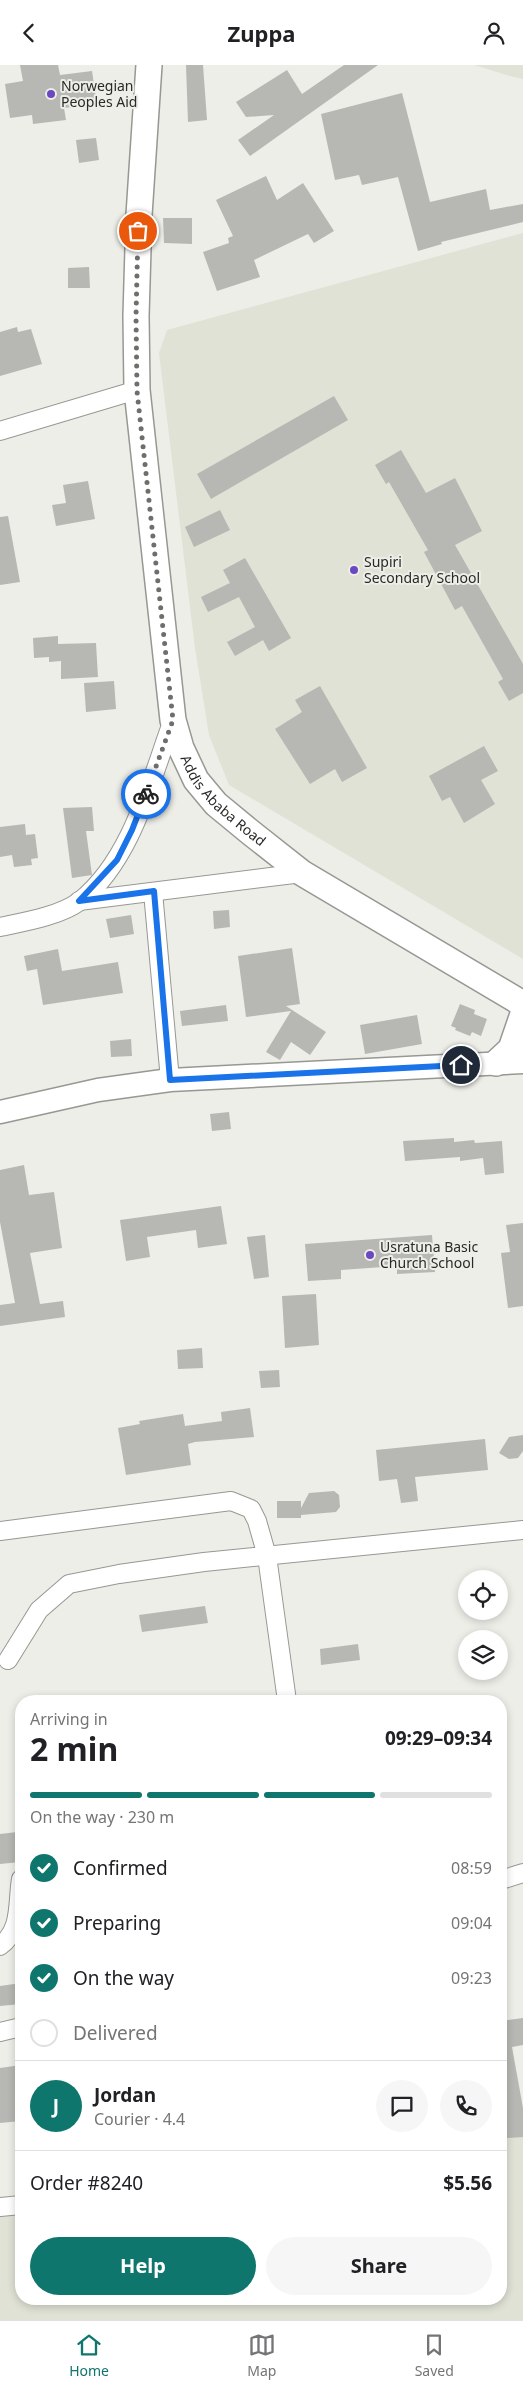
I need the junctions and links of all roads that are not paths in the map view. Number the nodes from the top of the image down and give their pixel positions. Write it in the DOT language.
graph roads {
  1 [pos="149,65"];
  2 [pos="137,391"];
  3 [pos="0,431"];
  4 [pos="173,720"];
  5 [pos="302,873"];
  6 [pos="154,891"];
  7 [pos="79,901"];
  8 [pos="0,927"];
  9 [pos="523,1004"];
  10 [pos="523,1014"];
  11 [pos="523,1062"];
  12 [pos="496,1063"];
  13 [pos="170,1080"];
  14 [pos="0,1112"];
  15 [pos="523,1530"];
  16 [pos="0,1531"];
  17 [pos="267,1556"];
  18 [pos="8,1660"];
  19 [pos="286,1695"];
  20 [pos="523,1873"];
  21 [pos="507,1878"];
  22 [pos="15,1928"];
  23 [pos="0,1946"];
  24 [pos="15,2028"];
  25 [pos="0,2032"];
  26 [pos="15,2206"];
  27 [pos="0,2207"];
  1 -- 2 [label="main road, Addis Ababa Road"];
  2 -- 3 [label="street"];
  2 -- 4 [label="main road, Addis Ababa Road"];
  4 -- 5 [label="main road, Addis Ababa Road"];
  4 -- 7 [label="street"];
  5 -- 6 [label="street"];
  5 -- 9 [label="main road, Addis Ababa Road"];
  6 -- 7 [label="street"];
  6 -- 13 [label="street"];
  7 -- 8 [label="street"];
  10 -- 12 [label="main road"];
  11 -- 12 [label="street"];
  12 -- 13 [label="street"];
  13 -- 14 [label="street"];
  15 -- 17 [label="street"];
  16 -- 17 [label="street"];
  17 -- 18 [label="street"];
  17 -- 19 [label="street"];
  20 -- 21 [label="street"];
  22 -- 23 [label="street"];
  24 -- 25 [label="street"];
  26 -- 27 [label="street"];
}
